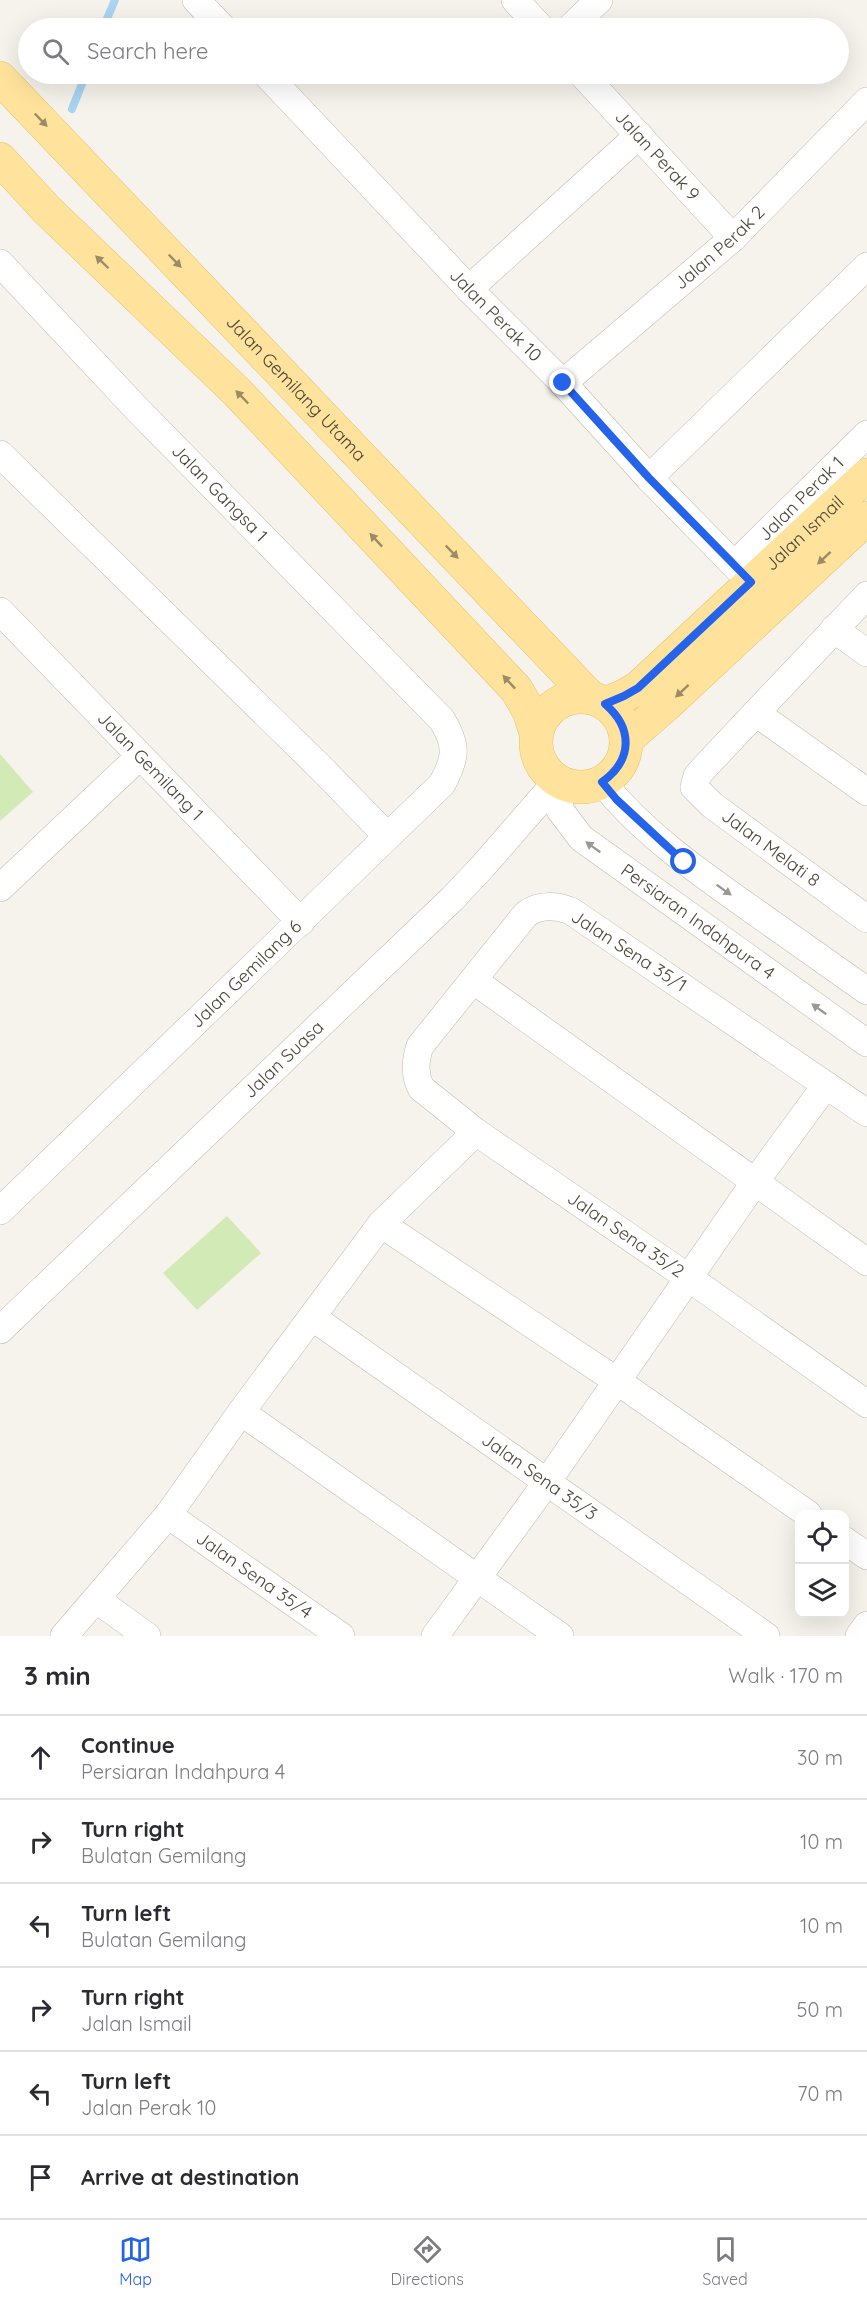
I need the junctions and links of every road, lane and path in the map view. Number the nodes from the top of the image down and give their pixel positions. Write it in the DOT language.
graph roads {
  1 [pos="196,0"];
  2 [pos="514,0"];
  3 [pos="599,0"];
  4 [pos="213,18"];
  5 [pos="531,18"];
  6 [pos="580,18"];
  7 [pos="0,78"];
  8 [pos="275,84"];
  9 [pos="591,84"];
  10 [pos="867,101"];
  11 [pos="639,135"];
  12 [pos="0,159"];
  13 [pos="733,238"];
  14 [pos="0,263"];
  15 [pos="867,266"];
  16 [pos="469,289"];
  17 [pos="563,383"];
  18 [pos="867,435"];
  19 [pos="0,454"];
  20 [pos="867,475"];
  21 [pos="649,478"];
  22 [pos="867,518"];
  23 [pos="743,573"];
  24 [pos="867,595"];
  25 [pos="0,611"];
  26 [pos="834,629"];
  27 [pos="867,653"];
  28 [pos="598,701"];
  29 [pos="756,713"];
  30 [pos="442,720"];
  31 [pos="536,733"];
  32 [pos="626,740"];
  33 [pos="140,756"];
  34 [pos="557,780"];
  35 [pos="602,782"];
  36 [pos="867,792"];
  37 [pos="387,836"];
  38 [pos="0,888"];
  39 [pos="867,918"];
  40 [pos="301,922"];
  41 [pos="473,980"];
  42 [pos="867,991"];
  43 [pos="867,1044"];
  44 [pos="420,1046"];
  45 [pos="826,1085"];
  46 [pos="867,1113"];
  47 [pos="476,1132"];
  48 [pos="755,1182"];
  49 [pos="0,1212"];
  50 [pos="381,1224"];
  51 [pos="867,1262"];
  52 [pos="689,1278"];
  53 [pos="312,1317"];
  54 [pos="0,1330"];
  55 [pos="617,1381"];
  56 [pos="867,1404"];
  57 [pos="241,1412"];
  58 [pos="547,1482"];
  59 [pos="800,1510"];
  60 [pos="168,1515"];
  61 [pos="849,1543"];
  62 [pos="867,1556"];
  63 [pos="477,1578"];
  64 [pos="97,1600"];
  65 [pos="867,1625"];
  66 [pos="64,1636"];
  67 [pos="147,1636"];
  68 [pos="340,1636"];
  69 [pos="435,1636"];
  70 [pos="560,1636"];
  71 [pos="766,1636"];
  72 [pos="859,1636"];
  1 -- 4 [label="street"];
  2 -- 5 [label="street"];
  3 -- 6 [label="street"];
  7 -- 28 [label="main road, Jalan Gemilang Utama, one-way"];
  8 -- 16 [label="street, Jalan Perak 10"];
  9 -- 11 [label="street, Jalan Perak 9"];
  10 -- 13 [label="street, Jalan Perak 2"];
  11 -- 13 [label="street, Jalan Perak 9"];
  11 -- 16 [label="street"];
  31 -- 12 [label="main road, one-way"];
  13 -- 17 [label="street, Jalan Perak 2"];
  14 -- 30 [label="street, Jalan Gangsa 1"];
  15 -- 21 [label="street"];
  16 -- 17 [label="street, Jalan Perak 10"];
  17 -- 21 [label="street, Jalan Perak 10"];
  18 -- 23 [label="street, Jalan Perak 1"];
  19 -- 37 [label="street"];
  20 -- 23 [label="main road, Jalan Ismail"];
  21 -- 23 [label="street, Jalan Perak 10"];
  22 -- 32 [label="main road, Jalan Ismail, one-way"];
  23 -- 28 [label="main road, Jalan Ismail"];
  24 -- 26 [label="street"];
  25 -- 33 [label="street, Jalan Gemilang 1"];
  26 -- 27 [label="street"];
  26 -- 29 [label="street"];
  28 -- 31 [label="main road"];
  28 -- 32 [label="main road"];
  29 -- 36 [label="street"];
  29 -- 39 [label="street, Jalan Melati 8"];
  30 -- 37 [label="street, Jalan Gemilang 6"];
  31 -- 34 [label="main road"];
  32 -- 35 [label="main road"];
  33 -- 38 [label="street"];
  33 -- 40 [label="street, Jalan Gemilang 1"];
  34 -- 35 [label="main road"];
  43 -- 34 [label="street, Persiaran Indahpura 4, one-way"];
  34 -- 54 [label="street, Jalan Suasa"];
  35 -- 42 [label="street, one-way"];
  37 -- 40 [label="street, Jalan Gemilang 6"];
  40 -- 49 [label="street, Jalan Gemilang 6"];
  41 -- 44 [label="street, Jalan Sena 35/1"];
  41 -- 45 [label="street, Jalan Sena 35/1"];
  41 -- 48 [label="street"];
  44 -- 47 [label="street, Jalan Sena 35/2"];
  45 -- 46 [label="street, Jalan Sena 35/1"];
  45 -- 48 [label="street"];
  47 -- 50 [label="street"];
  47 -- 52 [label="street, Jalan Sena 35/2"];
  48 -- 51 [label="street"];
  48 -- 52 [label="street"];
  50 -- 53 [label="street"];
  50 -- 55 [label="street"];
  52 -- 55 [label="street"];
  52 -- 56 [label="street, Jalan Sena 35/2"];
  53 -- 57 [label="street"];
  53 -- 58 [label="street, Jalan Sena 35/3"];
  55 -- 58 [label="street"];
  55 -- 59 [label="street"];
  57 -- 60 [label="street"];
  57 -- 63 [label="street"];
  58 -- 63 [label="street"];
  58 -- 71 [label="street, Jalan Sena 35/3"];
  60 -- 64 [label="street"];
  60 -- 68 [label="street, Jalan Sena 35/4"];
  61 -- 62 [label="street"];
  63 -- 69 [label="street"];
  63 -- 70 [label="street"];
  64 -- 66 [label="street"];
  64 -- 67 [label="street"];
  65 -- 72 [label="street"];
}
